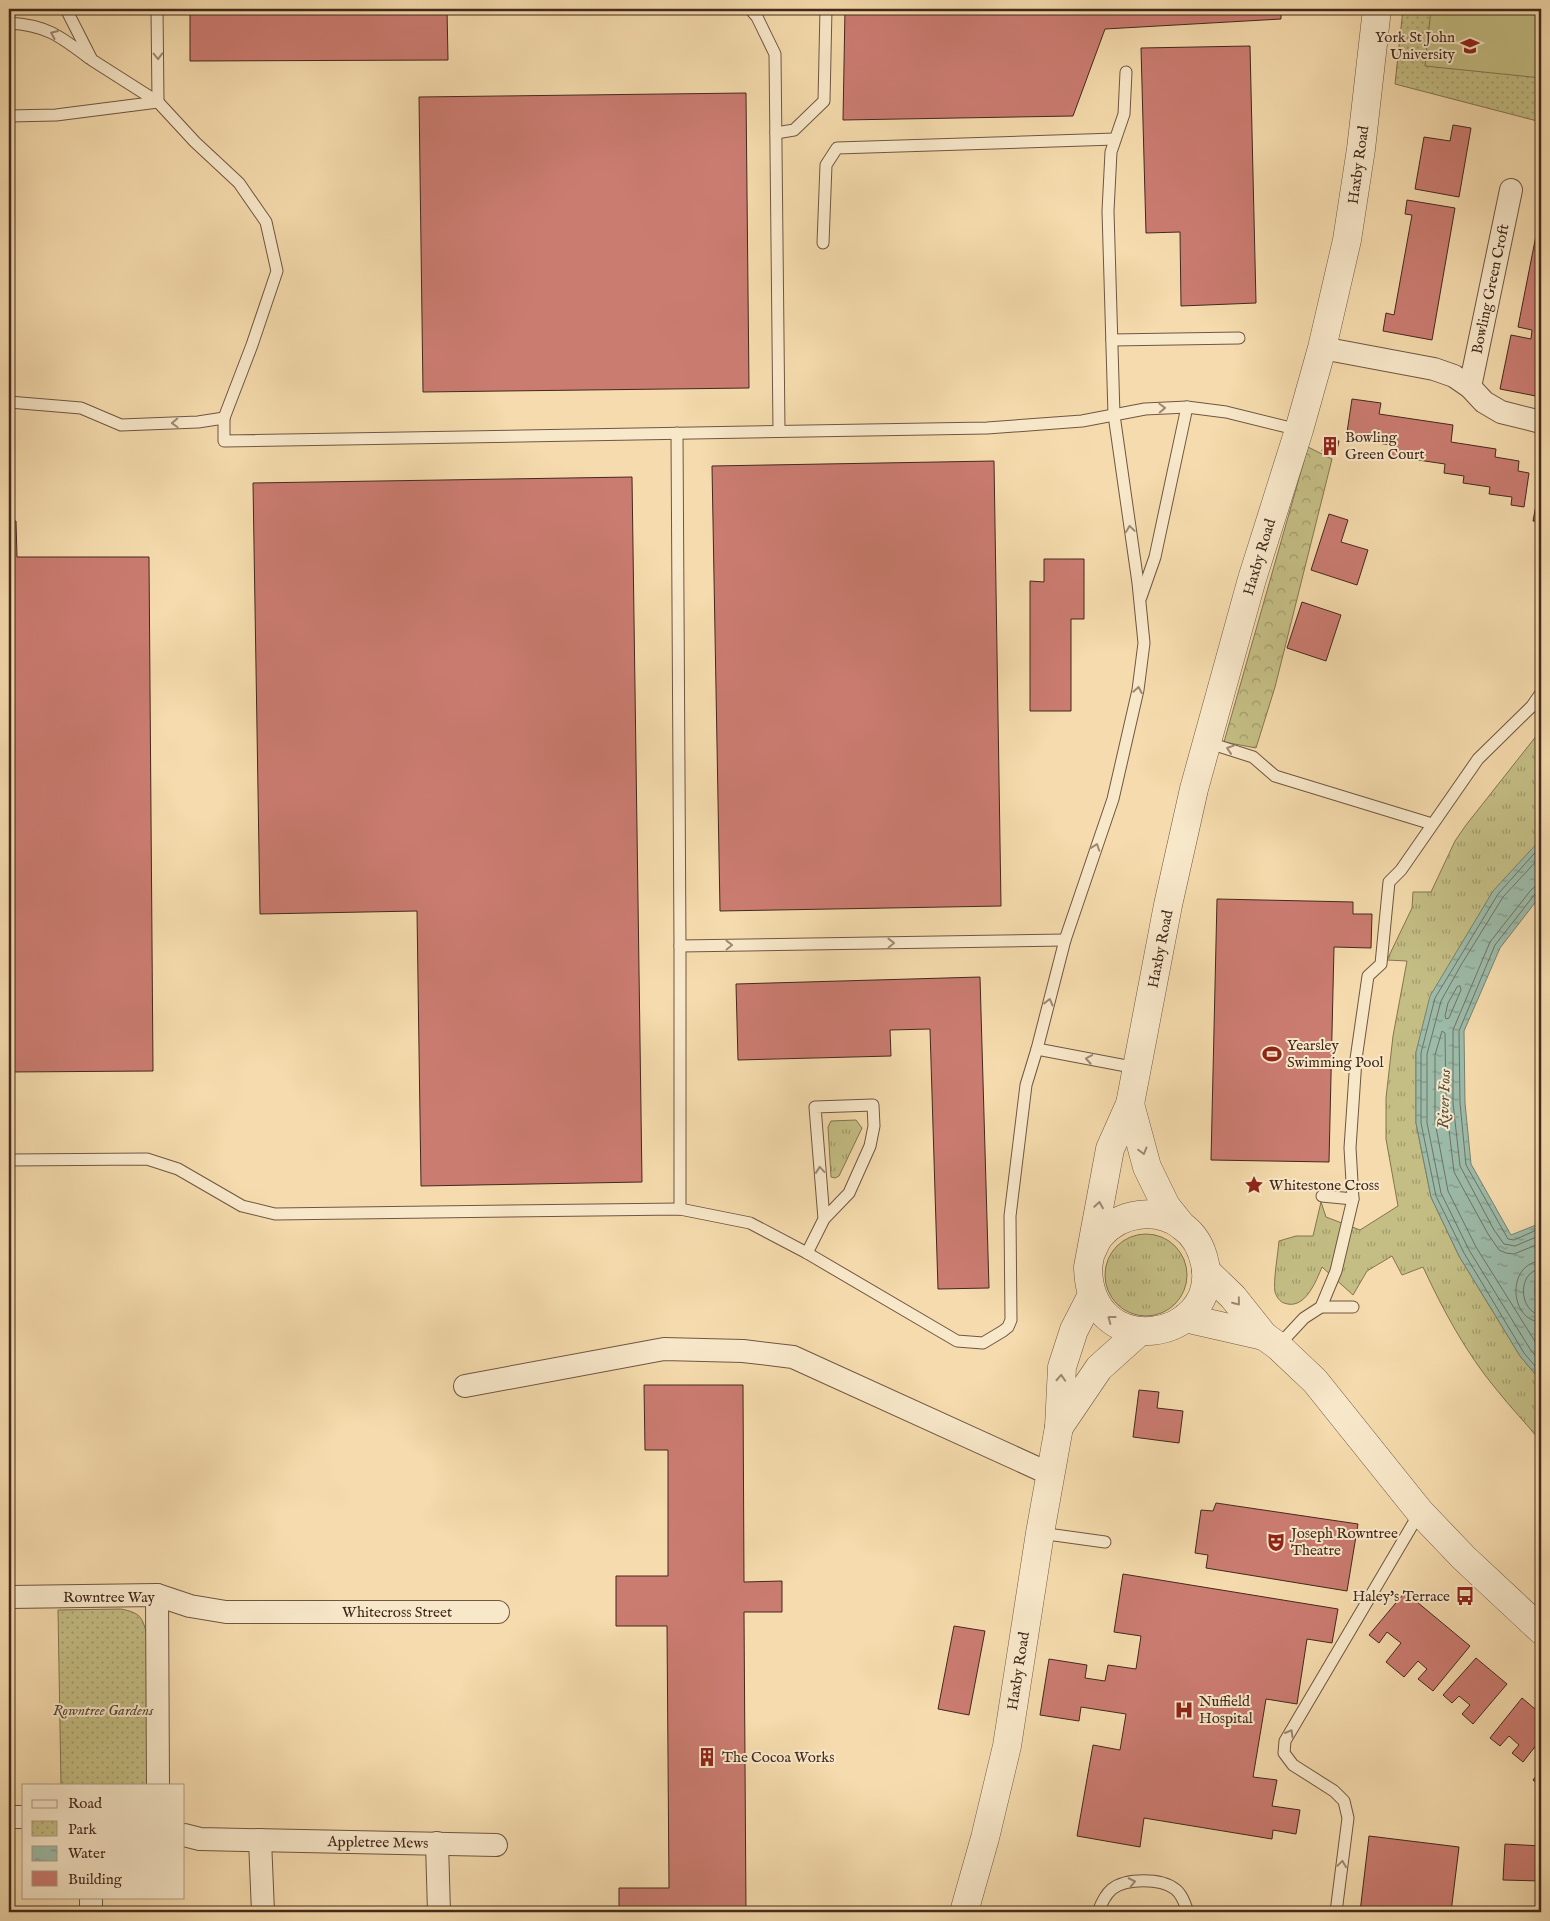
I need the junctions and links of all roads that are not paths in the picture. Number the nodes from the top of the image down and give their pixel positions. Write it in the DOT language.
graph roads {
  1 [pos="66,9"];
  2 [pos="157,9"];
  3 [pos="750,9"];
  4 [pos="826,9"];
  5 [pos="1377,9"];
  6 [pos="9,22"];
  7 [pos="92,60"];
  8 [pos="1126,72"];
  9 [pos="158,102"];
  10 [pos="9,116"];
  11 [pos="776,134"];
  12 [pos="1115,139"];
  13 [pos="1511,190"];
  14 [pos="823,244"];
  15 [pos="1239,338"];
  16 [pos="1112,340"];
  17 [pos="1322,348"];
  18 [pos="1470,387"];
  19 [pos="9,402"];
  20 [pos="1187,407"];
  21 [pos="1114,415"];
  22 [pos="224,418"];
  23 [pos="1541,422"];
  24 [pos="1299,430"];
  25 [pos="779,432"];
  26 [pos="677,433"];
  27 [pos="1140,601"];
  28 [pos="1541,694"];
  29 [pos="1206,742"];
  30 [pos="1432,824"];
  31 [pos="1065,940"];
  32 [pos="680,946"];
  33 [pos="1037,1050"];
  34 [pos="1137,1068"];
  35 [pos="1130,1104"];
  36 [pos="9,1160"];
  37 [pos="1322,1196"];
  38 [pos="1353,1199"];
  39 [pos="680,1209"];
  40 [pos="824,1219"];
  41 [pos="1182,1226"];
  42 [pos="807,1253"];
  43 [pos="1091,1253"];
  44 [pos="1206,1270"];
  45 [pos="1092,1295"];
  46 [pos="1321,1307"];
  47 [pos="1353,1307"];
  48 [pos="1185,1318"];
  49 [pos="1139,1332"];
  50 [pos="1271,1341"];
  51 [pos="466,1386"];
  52 [pos="1059,1427"];
  53 [pos="1050,1474"];
  54 [pos="1420,1512"];
  55 [pos="1040,1533"];
  56 [pos="1105,1542"];
  57 [pos="157,1595"];
  58 [pos="9,1597"];
  59 [pos="498,1612"];
  60 [pos="297,1613"];
  61 [pos="1541,1630"];
  62 [pos="158,1784"];
  63 [pos="9,1817"];
  64 [pos="22,1817"];
  65 [pos="185,1835"];
  66 [pos="260,1840"];
  67 [pos="437,1843"];
  68 [pos="496,1844"];
  69 [pos="91,1898"];
  70 [pos="92,1912"];
  71 [pos="263,1912"];
  72 [pos="439,1912"];
  73 [pos="964,1912"];
  74 [pos="1098,1912"];
  75 [pos="1188,1912"];
  76 [pos="1336,1912"];
  1 -- 7 [label="lane"];
  2 -- 9 [label="lane, one-way"];
  3 -- 11 [label="lane"];
  4 -- 11 [label="lane"];
  5 -- 17 [label="street, Haxby Road"];
  7 -- 6 [label="lane, one-way"];
  7 -- 9 [label="lane"];
  8 -- 12 [label="lane"];
  9 -- 10 [label="lane"];
  9 -- 22 [label="lane"];
  11 -- 25 [label="lane"];
  12 -- 14 [label="lane"];
  12 -- 16 [label="lane"];
  13 -- 18 [label="street, Bowling Green Croft"];
  15 -- 16 [label="lane"];
  16 -- 21 [label="lane"];
  17 -- 18 [label="street"];
  17 -- 24 [label="street, Haxby Road"];
  18 -- 23 [label="street"];
  22 -- 19 [label="lane, one-way"];
  21 -- 20 [label="lane, one-way"];
  20 -- 24 [label="lane"];
  20 -- 27 [label="lane"];
  21 -- 25 [label="lane"];
  27 -- 21 [label="lane, one-way"];
  22 -- 26 [label="lane"];
  24 -- 29 [label="street, Haxby Road"];
  25 -- 26 [label="lane"];
  26 -- 32 [label="lane"];
  31 -- 27 [label="lane, one-way"];
  28 -- 30 [label="lane"];
  30 -- 29 [label="lane, one-way"];
  29 -- 34 [label="street, Haxby Road"];
  30 -- 38 [label="lane"];
  32 -- 31 [label="lane, one-way"];
  33 -- 31 [label="lane, one-way"];
  32 -- 39 [label="lane"];
  34 -- 33 [label="lane, one-way"];
  33 -- 42 [label="lane"];
  34 -- 35 [label="street, Haxby Road"];
  35 -- 41 [label="street, Haxby Road, one-way"];
  43 -- 35 [label="street, Haxby Road, one-way"];
  36 -- 39 [label="lane"];
  37 -- 38 [label="lane"];
  38 -- 46 [label="lane"];
  39 -- 42 [label="lane"];
  40 -- 40 [label="lane, one-way"];
  40 -- 42 [label="lane"];
  41 -- 43 [label="street"];
  41 -- 44 [label="street"];
  43 -- 45 [label="street, Haxby Road"];
  44 -- 48 [label="street"];
  44 -- 50 [label="street, one-way"];
  49 -- 45 [label="street, one-way"];
  52 -- 45 [label="street, Haxby Road, one-way"];
  46 -- 47 [label="lane"];
  46 -- 50 [label="lane"];
  48 -- 49 [label="street"];
  48 -- 50 [label="street"];
  49 -- 52 [label="street, Haxby Road"];
  50 -- 54 [label="street"];
  51 -- 53 [label="street"];
  52 -- 53 [label="street, Haxby Road"];
  53 -- 55 [label="street, Haxby Road"];
  54 -- 61 [label="street"];
  76 -- 54 [label="lane, one-way"];
  55 -- 56 [label="lane"];
  55 -- 73 [label="street, Haxby Road"];
  57 -- 58 [label="street, Rowntree Way"];
  57 -- 60 [label="street, Rowntree Way"];
  57 -- 62 [label="street"];
  59 -- 60 [label="street, Whitecross Street"];
  63 -- 64 [label="street"];
  65 -- 66 [label="street, Appletree Mews"];
  66 -- 67 [label="street, Appletree Mews"];
  66 -- 71 [label="street"];
  67 -- 68 [label="street, Appletree Mews"];
  67 -- 72 [label="street"];
  69 -- 70 [label="street"];
  74 -- 75 [label="lane, one-way"];
}
